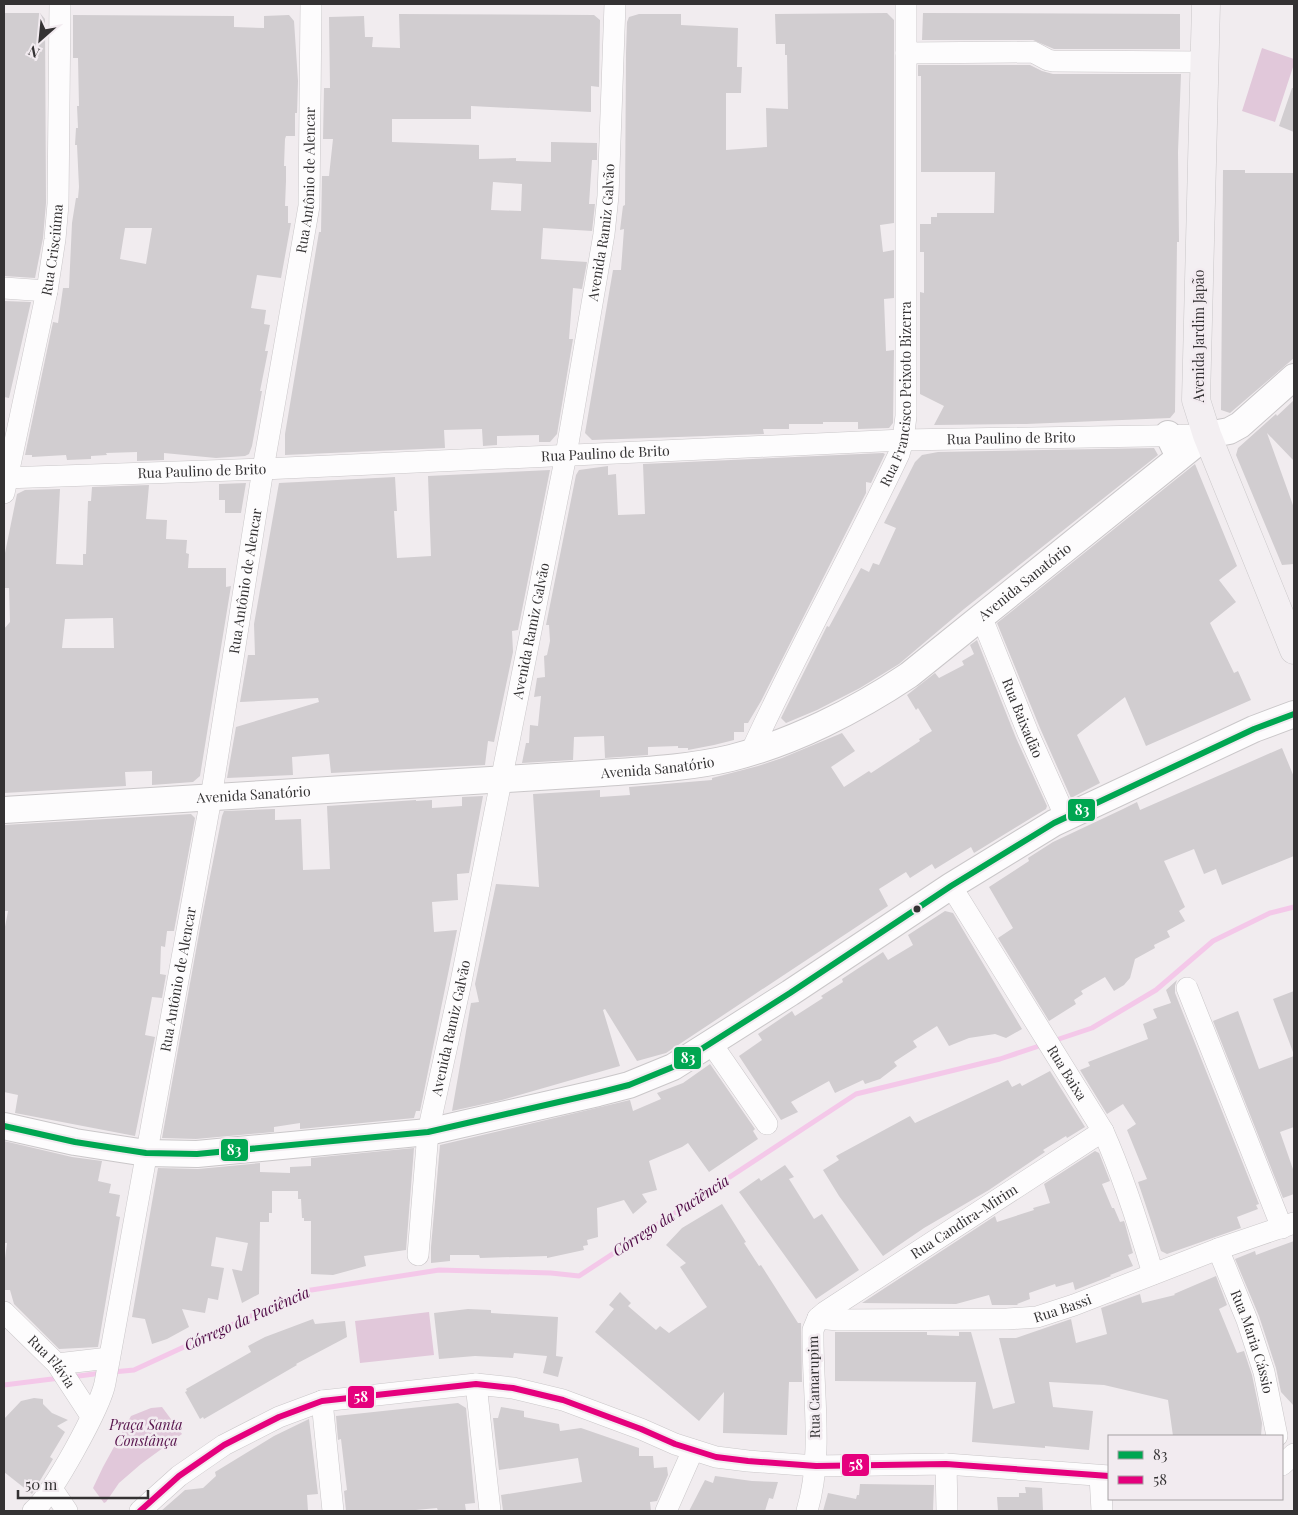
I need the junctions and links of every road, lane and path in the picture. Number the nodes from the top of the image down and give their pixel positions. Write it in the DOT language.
graph roads {
  1 [pos="60,4"];
  2 [pos="311,4"];
  3 [pos="615,4"];
  4 [pos="906,4"];
  5 [pos="1206,4"];
  6 [pos="906,54"];
  7 [pos="1205,62"];
  8 [pos="4,288"];
  9 [pos="47,291"];
  10 [pos="1294,377"];
  11 [pos="1207,435"];
  12 [pos="903,440"];
  13 [pos="1174,446"];
  14 [pos="566,455"];
  15 [pos="263,468"];
  16 [pos="5,483"];
  17 [pos="981,616"];
  18 [pos="1294,650"];
  19 [pos="1294,714"];
  20 [pos="751,752"];
  21 [pos="501,780"];
  22 [pos="212,798"];
  23 [pos="4,810"];
  24 [pos="1066,818"];
  25 [pos="951,886"];
  26 [pos="1187,988"];
  27 [pos="711,1043"];
  28 [pos="767,1124"];
  29 [pos="4,1126"];
  30 [pos="1103,1131"];
  31 [pos="428,1132"];
  32 [pos="146,1153"];
  33 [pos="1288,1226"];
  34 [pos="1218,1250"];
  35 [pos="418,1255"];
  36 [pos="1154,1274"];
  37 [pos="4,1312"];
  38 [pos="822,1315"];
  39 [pos="108,1361"];
  40 [pos="58,1366"];
  41 [pos="476,1384"];
  42 [pos="322,1401"];
  43 [pos="91,1405"];
  44 [pos="1277,1435"];
  45 [pos="693,1450"];
  46 [pos="1294,1454"];
  47 [pos="1283,1463"];
  48 [pos="946,1464"];
  49 [pos="816,1466"];
  50 [pos="1105,1476"];
  51 [pos="52,1489"];
  52 [pos="34,1511"];
  53 [pos="66,1511"];
  54 [pos="140,1511"];
  55 [pos="333,1511"];
  56 [pos="490,1511"];
  57 [pos="666,1511"];
  58 [pos="807,1511"];
  59 [pos="947,1511"];
  60 [pos="1102,1511"];
  1 -- 9 [label="street, Rua Crisciúma"];
  2 -- 15 [label="street, Rua Antônio de Alencar"];
  3 -- 14 [label="street, Avenida Ramiz Galvão"];
  4 -- 6 [label="street, Rua Francisco Peixoto Bizerra"];
  5 -- 7 [label="main road, Avenida Jardim Japão"];
  6 -- 7 [label="street"];
  6 -- 12 [label="street, Rua Francisco Peixoto Bizerra"];
  7 -- 11 [label="main road, Avenida Jardim Japão"];
  8 -- 9 [label="street"];
  9 -- 16 [label="street, Rua Crisciúma"];
  10 -- 11 [label="street"];
  11 -- 13 [label="street, Avenida Sanatório"];
  11 -- 18 [label="main road, Avenida Jardim Japão"];
  12 -- 13 [label="street, Rua Paulino de Brito"];
  12 -- 14 [label="street, Rua Paulino de Brito"];
  12 -- 20 [label="street, Rua Francisco Peixoto Bizerra"];
  13 -- 17 [label="street, Avenida Sanatório"];
  14 -- 15 [label="street, Rua Paulino de Brito"];
  14 -- 21 [label="street, Avenida Ramiz Galvão"];
  15 -- 16 [label="street, Rua Paulino de Brito"];
  15 -- 22 [label="street, Rua Antônio de Alencar"];
  17 -- 20 [label="street, Avenida Sanatório"];
  17 -- 24 [label="street, Rua Baixadão"];
  19 -- 24 [label="street"];
  20 -- 21 [label="street, Avenida Sanatório"];
  21 -- 22 [label="street, Avenida Sanatório"];
  21 -- 31 [label="street, Avenida Ramiz Galvão"];
  22 -- 23 [label="street, Avenida Sanatório"];
  22 -- 32 [label="street, Rua Antônio de Alencar"];
  24 -- 25 [label="street"];
  25 -- 27 [label="street"];
  25 -- 30 [label="street, Rua Baixa"];
  26 -- 33 [label="street"];
  27 -- 28 [label="street"];
  27 -- 31 [label="street"];
  29 -- 32 [label="street"];
  30 -- 36 [label="street, Rua Baixa"];
  30 -- 38 [label="street, Rua Candira-Mirim"];
  31 -- 32 [label="street"];
  31 -- 35 [label="street, Avenida Ramiz Galvão"];
  32 -- 39 [label="street, Rua Antônio de Alencar"];
  33 -- 34 [label="street, Rua Bassi"];
  34 -- 36 [label="street, Rua Bassi"];
  34 -- 44 [label="street, Rua Maria Cássio"];
  36 -- 38 [label="street, Rua Bassi"];
  37 -- 40 [label="street, Rua Flávia"];
  38 -- 49 [label="street, Rua Camarupim"];
  39 -- 40 [label="street"];
  39 -- 43 [label="street, Rua Antônio de Alencar"];
  40 -- 43 [label="street, Rua Flávia"];
  41 -- 42 [label="street"];
  41 -- 45 [label="street"];
  41 -- 56 [label="street"];
  42 -- 54 [label="street"];
  42 -- 55 [label="street"];
  43 -- 51 [label="street, Rua Antônio de Alencar"];
  45 -- 49 [label="street"];
  45 -- 57 [label="street"];
  46 -- 47 [label="street"];
  48 -- 49 [label="street"];
  48 -- 50 [label="street"];
  48 -- 59 [label="street"];
  49 -- 58 [label="street, Rua Camarupim"];
  50 -- 60 [label="street"];
  51 -- 52 [label="street, Rua Antônio de Alencar"];
  51 -- 53 [label="street"];
}
